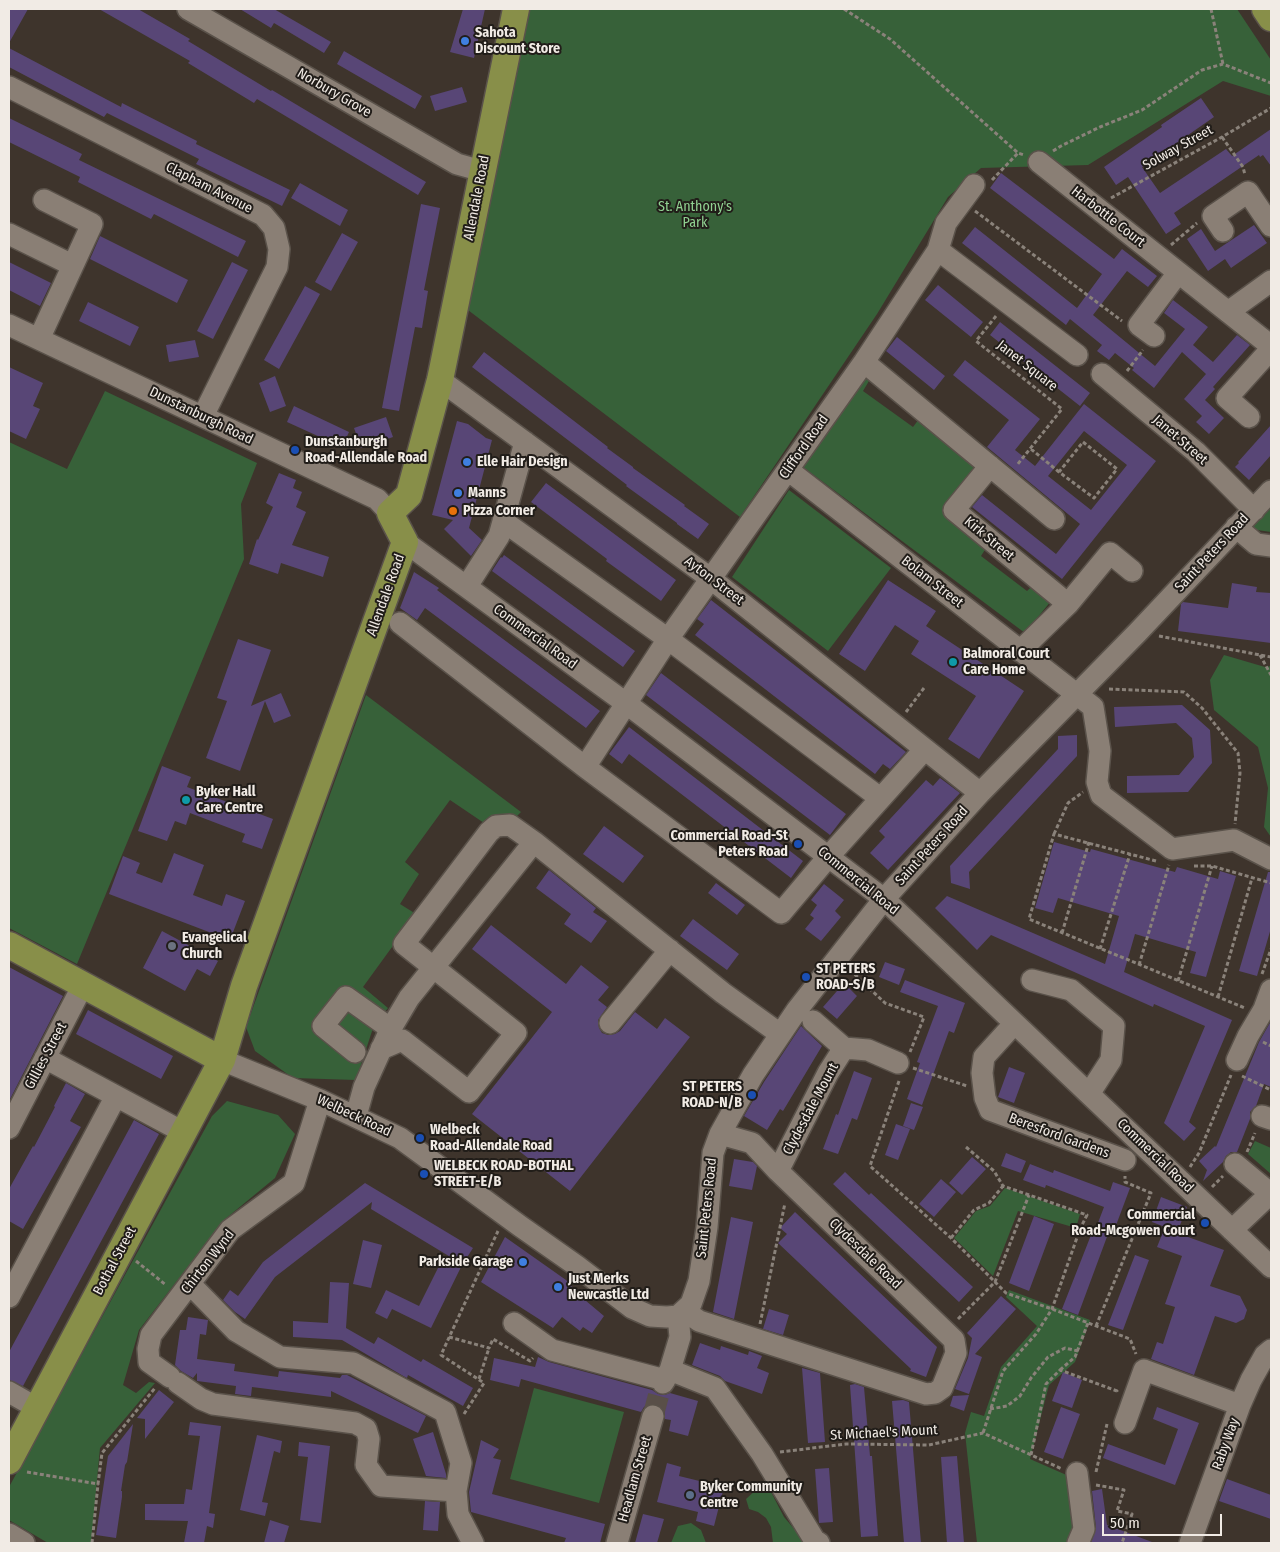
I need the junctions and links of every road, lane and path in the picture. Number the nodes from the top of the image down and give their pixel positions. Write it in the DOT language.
graph roads {
  1 [pos="188,9"];
  2 [pos="516,9"];
  3 [pos="844,9"];
  4 [pos="1211,9"];
  5 [pos="1265,9"];
  6 [pos="1271,18"];
  7 [pos="1223,64"];
  8 [pos="1271,83"];
  9 [pos="9,87"];
  10 [pos="1271,108"];
  11 [pos="1222,137"];
  12 [pos="1018,153"];
  13 [pos="1039,162"];
  14 [pos="482,171"];
  15 [pos="1248,192"];
  16 [pos="968,193"];
  17 [pos="44,200"];
  18 [pos="1095,206"];
  19 [pos="1218,224"];
  20 [pos="1271,226"];
  21 [pos="9,234"];
  22 [pos="938,250"];
  23 [pos="1157,256"];
  24 [pos="72,265"];
  25 [pos="1178,272"];
  26 [pos="1271,281"];
  27 [pos="1007,302"];
  28 [pos="1228,312"];
  29 [pos="9,325"];
  30 [pos="1146,330"];
  31 [pos="39,340"];
  32 [pos="1271,348"];
  33 [pos="1077,355"];
  34 [pos="864,362"];
  35 [pos="440,380"];
  36 [pos="1109,380"];
  37 [pos="204,416"];
  38 [pos="1249,417"];
  39 [pos="525,442"];
  40 [pos="1031,449"];
  41 [pos="788,470"];
  42 [pos="1059,472"];
  43 [pos="998,473"];
  44 [pos="1271,491"];
  45 [pos="1254,510"];
  46 [pos="390,513"];
  47 [pos="1054,519"];
  48 [pos="503,521"];
  49 [pos="1236,527"];
  50 [pos="405,542"];
  51 [pos="1271,546"];
  52 [pos="1132,571"];
  53 [pos="710,578"];
  54 [pos="467,586"];
  55 [pos="1068,604"];
  56 [pos="400,623"];
  57 [pos="1138,632"];
  58 [pos="668,639"];
  59 [pos="1020,651"];
  60 [pos="1260,655"];
  61 [pos="1271,657"];
  62 [pos="1271,676"];
  63 [pos="924,688"];
  64 [pos="1076,693"];
  65 [pos="627,704"];
  66 [pos="1094,707"];
  67 [pos="905,714"];
  68 [pos="925,749"];
  69 [pos="586,767"];
  70 [pos="1097,782"];
  71 [pos="980,793"];
  72 [pos="880,798"];
  73 [pos="1054,834"];
  74 [pos="1234,840"];
  75 [pos="534,842"];
  76 [pos="1089,842"];
  77 [pos="1130,854"];
  78 [pos="828,856"];
  79 [pos="1271,859"];
  80 [pos="1169,864"];
  81 [pos="1178,865"];
  82 [pos="1186,865"];
  83 [pos="1212,866"];
  84 [pos="1252,878"];
  85 [pos="1271,883"];
  86 [pos="884,899"];
  87 [pos="1062,933"];
  88 [pos="9,945"];
  89 [pos="1100,949"];
  90 [pos="670,950"];
  91 [pos="1139,965"];
  92 [pos="434,966"];
  93 [pos="1032,980"];
  94 [pos="1178,981"];
  95 [pos="83,985"];
  96 [pos="1271,990"];
  97 [pos="1218,997"];
  98 [pos="1250,1010"];
  99 [pos="813,1021"];
  100 [pos="610,1023"];
  101 [pos="1014,1024"];
  102 [pos="390,1030"];
  103 [pos="780,1034"];
  104 [pos="844,1048"];
  105 [pos="381,1049"];
  106 [pos="356,1052"];
  107 [pos="45,1058"];
  108 [pos="222,1060"];
  109 [pos="898,1063"];
  110 [pos="1235,1066"];
  111 [pos="1271,1090"];
  112 [pos="984,1091"];
  113 [pos="1089,1094"];
  114 [pos="116,1096"];
  115 [pos="320,1100"];
  116 [pos="356,1116"];
  117 [pos="9,1128"];
  118 [pos="183,1132"];
  119 [pos="720,1134"];
  120 [pos="966,1147"];
  121 [pos="1125,1160"];
  122 [pos="1235,1164"];
  123 [pos="870,1166"];
  124 [pos="1189,1168"];
  125 [pos="785,1177"];
  126 [pos="1004,1186"];
  127 [pos="1271,1194"];
  128 [pos="1029,1195"];
  129 [pos="506,1215"];
  130 [pos="1232,1230"];
  131 [pos="950,1238"];
  132 [pos="122,1248"];
  133 [pos="1271,1267"];
  134 [pos="995,1282"];
  135 [pos="185,1290"];
  136 [pos="9,1297"];
  137 [pos="1052,1309"];
  138 [pos="681,1314"];
  139 [pos="514,1323"];
  140 [pos="1088,1323"];
  141 [pos="1096,1326"];
  142 [pos="945,1331"];
  143 [pos="449,1337"];
  144 [pos="756,1339"];
  145 [pos="543,1344"];
  146 [pos="489,1348"];
  147 [pos="1271,1350"];
  148 [pos="1078,1351"];
  149 [pos="1060,1370"];
  150 [pos="1144,1370"];
  151 [pos="171,1378"];
  152 [pos="479,1380"];
  153 [pos="665,1380"];
  154 [pos="9,1392"];
  155 [pos="1114,1400"];
  156 [pos="1240,1405"];
  157 [pos="37,1408"];
  158 [pos="990,1409"];
  159 [pos="654,1416"];
  160 [pos="1117,1420"];
  161 [pos="452,1433"];
  162 [pos="983,1433"];
  163 [pos="762,1454"];
  164 [pos="1031,1455"];
  165 [pos="18,1467"];
  166 [pos="1087,1479"];
  167 [pos="98,1484"];
  168 [pos="456,1491"];
  169 [pos="9,1534"];
  170 [pos="24,1543"];
  171 [pos="92,1543"];
  172 [pos="473,1543"];
  173 [pos="616,1543"];
  174 [pos="819,1543"];
  175 [pos="1078,1543"];
  176 [pos="1122,1543"];
  177 [pos="1190,1543"];
  1 -- 14 [label="street, Norbury Grove"];
  2 -- 14 [label="main road, Allendale Road"];
  3 -- 12 [label="path"];
  4 -- 7 [label="path"];
  5 -- 6 [label="main road"];
  7 -- 8 [label="path"];
  7 -- 13 [label="path"];
  9 -- 37 [label="street, Clapham Avenue"];
  10 -- 11 [label="path, Solway Street"];
  11 -- 15 [label="path"];
  11 -- 18 [label="path, Solway Street"];
  12 -- 13 [label="path"];
  12 -- 16 [label="path"];
  13 -- 18 [label="street, Harbottle Court"];
  14 -- 35 [label="main road, Allendale Road"];
  15 -- 19 [label="street"];
  15 -- 20 [label="street"];
  16 -- 22 [label="street, Clifford Road"];
  16 -- 30 [label="path"];
  17 -- 24 [label="street"];
  18 -- 23 [label="street, Harbottle Court"];
  19 -- 23 [label="path"];
  21 -- 24 [label="street"];
  22 -- 27 [label="street"];
  22 -- 34 [label="street, Clifford Road"];
  23 -- 25 [label="street, Harbottle Court"];
  24 -- 31 [label="street"];
  25 -- 28 [label="street, Harbottle Court"];
  25 -- 30 [label="street"];
  26 -- 28 [label="street"];
  27 -- 33 [label="street"];
  27 -- 40 [label="path, Janet Square"];
  28 -- 32 [label="street, Harbottle Court"];
  29 -- 31 [label="street, Dunstanburgh Road"];
  30 -- 36 [label="path"];
  31 -- 37 [label="street, Dunstanburgh Road"];
  32 -- 38 [label="street, Harbottle Court"];
  34 -- 41 [label="street, Clifford Road"];
  34 -- 43 [label="street"];
  35 -- 39 [label="street, Ayton Street"];
  35 -- 46 [label="main road, Allendale Road"];
  36 -- 45 [label="street, Janet Street"];
  37 -- 46 [label="street, Dunstanburgh Road"];
  39 -- 48 [label="street"];
  39 -- 53 [label="street, Ayton Street"];
  40 -- 42 [label="path"];
  40 -- 43 [label="path, Janet Square"];
  41 -- 53 [label="street, Clifford Road"];
  41 -- 59 [label="street, Bolam Street"];
  42 -- 42 [label="path"];
  43 -- 47 [label="street"];
  43 -- 55 [label="street, Kirk Street"];
  44 -- 45 [label="street, Saint Peters Road"];
  45 -- 49 [label="street, Saint Peters Road"];
  46 -- 50 [label="main road, Allendale Road"];
  48 -- 54 [label="street"];
  48 -- 58 [label="street"];
  49 -- 51 [label="street"];
  49 -- 57 [label="street, Saint Peters Road"];
  50 -- 54 [label="street, Commercial Road"];
  50 -- 108 [label="main road, Allendale Road"];
  52 -- 55 [label="street"];
  53 -- 58 [label="street, Clifford Road"];
  53 -- 68 [label="street, Ayton Street"];
  54 -- 65 [label="street, Commercial Road"];
  55 -- 59 [label="street"];
  56 -- 69 [label="street"];
  57 -- 60 [label="path"];
  57 -- 64 [label="street, Saint Peters Road"];
  58 -- 65 [label="street, Clifford Road"];
  58 -- 72 [label="street"];
  59 -- 64 [label="street, Bolam Street"];
  60 -- 61 [label="path"];
  60 -- 62 [label="path"];
  63 -- 67 [label="path"];
  64 -- 66 [label="street, Bolam Street"];
  64 -- 71 [label="street, Saint Peters Road"];
  65 -- 69 [label="street, Clifford Road"];
  65 -- 78 [label="street, Commercial Road"];
  66 -- 70 [label="street"];
  66 -- 74 [label="path"];
  68 -- 71 [label="street, Ayton Street"];
  68 -- 72 [label="street"];
  69 -- 78 [label="street"];
  70 -- 73 [label="path"];
  70 -- 74 [label="street"];
  71 -- 86 [label="street, Saint Peters Road"];
  72 -- 78 [label="street"];
  73 -- 76 [label="path"];
  73 -- 87 [label="path"];
  74 -- 79 [label="street"];
  75 -- 90 [label="street"];
  75 -- 92 [label="street"];
  75 -- 92 [label="street"];
  76 -- 77 [label="path"];
  76 -- 87 [label="path"];
  77 -- 80 [label="path"];
  77 -- 89 [label="path"];
  78 -- 86 [label="street, Commercial Road"];
  80 -- 81 [label="path"];
  80 -- 91 [label="path"];
  82 -- 83 [label="path"];
  83 -- 84 [label="path"];
  83 -- 94 [label="path"];
  84 -- 85 [label="path"];
  84 -- 97 [label="path"];
  86 -- 101 [label="street, Commercial Road"];
  86 -- 103 [label="street, Saint Peters Road"];
  87 -- 89 [label="path"];
  88 -- 95 [label="main road, Welbeck Road"];
  89 -- 91 [label="path"];
  90 -- 100 [label="street"];
  90 -- 103 [label="street"];
  91 -- 94 [label="path"];
  92 -- 102 [label="street"];
  92 -- 105 [label="street"];
  93 -- 113 [label="street"];
  94 -- 97 [label="path"];
  95 -- 107 [label="street, Gillies Street"];
  95 -- 108 [label="main road, Welbeck Road"];
  96 -- 110 [label="street"];
  97 -- 98 [label="path"];
  99 -- 104 [label="street, Clydesdale Mount"];
  101 -- 112 [label="street, Beresford Gardens"];
  101 -- 113 [label="street, Commercial Road"];
  102 -- 105 [label="street"];
  102 -- 106 [label="street"];
  103 -- 119 [label="street, Saint Peters Road"];
  104 -- 109 [label="street, Clydesdale Mount"];
  104 -- 125 [label="street, Clydesdale Mount"];
  105 -- 116 [label="street"];
  107 -- 114 [label="street"];
  107 -- 117 [label="street, Gillies Street"];
  108 -- 115 [label="street, Welbeck Road"];
  108 -- 118 [label="main road, Bothal Street"];
  109 -- 112 [label="path"];
  110 -- 111 [label="path"];
  110 -- 124 [label="path"];
  112 -- 121 [label="street, Beresford Gardens"];
  113 -- 130 [label="street, Commercial Road"];
  114 -- 118 [label="street"];
  114 -- 136 [label="street"];
  115 -- 116 [label="street, Welbeck Road"];
  115 -- 135 [label="street, Chirton Wynd"];
  116 -- 129 [label="street, Welbeck Road"];
  118 -- 132 [label="main road, Bothal Street"];
  119 -- 125 [label="street, Clydesdale Road"];
  119 -- 138 [label="street, Saint Peters Road"];
  120 -- 126 [label="path"];
  121 -- 141 [label="path, Beresford Gardens"];
  122 -- 127 [label="street"];
  123 -- 131 [label="path"];
  125 -- 142 [label="street, Clydesdale Road"];
  125 -- 144 [label="path"];
  126 -- 128 [label="path"];
  126 -- 131 [label="path"];
  127 -- 130 [label="street"];
  128 -- 134 [label="path"];
  128 -- 137 [label="path"];
  129 -- 138 [label="street, Welbeck Road"];
  129 -- 143 [label="path"];
  130 -- 133 [label="street, Commercial Road"];
  131 -- 134 [label="path"];
  132 -- 135 [label="path"];
  132 -- 157 [label="main road, Bothal Street"];
  134 -- 137 [label="path"];
  134 -- 142 [label="path"];
  135 -- 151 [label="street, Chirton Wynd"];
  135 -- 161 [label="street"];
  137 -- 140 [label="path"];
  137 -- 158 [label="path"];
  138 -- 144 [label="street"];
  138 -- 153 [label="street"];
  139 -- 145 [label="street"];
  140 -- 141 [label="path"];
  140 -- 148 [label="path"];
  141 -- 150 [label="path"];
  142 -- 144 [label="street, Clydesdale Road"];
  143 -- 146 [label="path"];
  143 -- 152 [label="path"];
  145 -- 146 [label="path"];
  145 -- 153 [label="street"];
  146 -- 152 [label="path"];
  147 -- 156 [label="street, Raby Way"];
  148 -- 149 [label="path"];
  148 -- 158 [label="path"];
  149 -- 155 [label="path"];
  149 -- 164 [label="path"];
  150 -- 156 [label="street"];
  150 -- 160 [label="street"];
  151 -- 167 [label="path"];
  151 -- 168 [label="street, Chirton Wynd"];
  152 -- 161 [label="path"];
  153 -- 163 [label="street"];
  154 -- 157 [label="street"];
  156 -- 177 [label="street, Raby Way"];
  157 -- 165 [label="main road, Bothal Street"];
  158 -- 162 [label="path"];
  159 -- 173 [label="street, Headlam Street"];
  160 -- 166 [label="path"];
  161 -- 168 [label="street"];
  162 -- 163 [label="path, St Michael's Mount"];
  162 -- 164 [label="path"];
  163 -- 174 [label="street"];
  164 -- 166 [label="path"];
  165 -- 167 [label="path"];
  166 -- 175 [label="street"];
  166 -- 176 [label="path"];
  167 -- 171 [label="path"];
  168 -- 172 [label="street"];
  169 -- 170 [label="street"];
}
